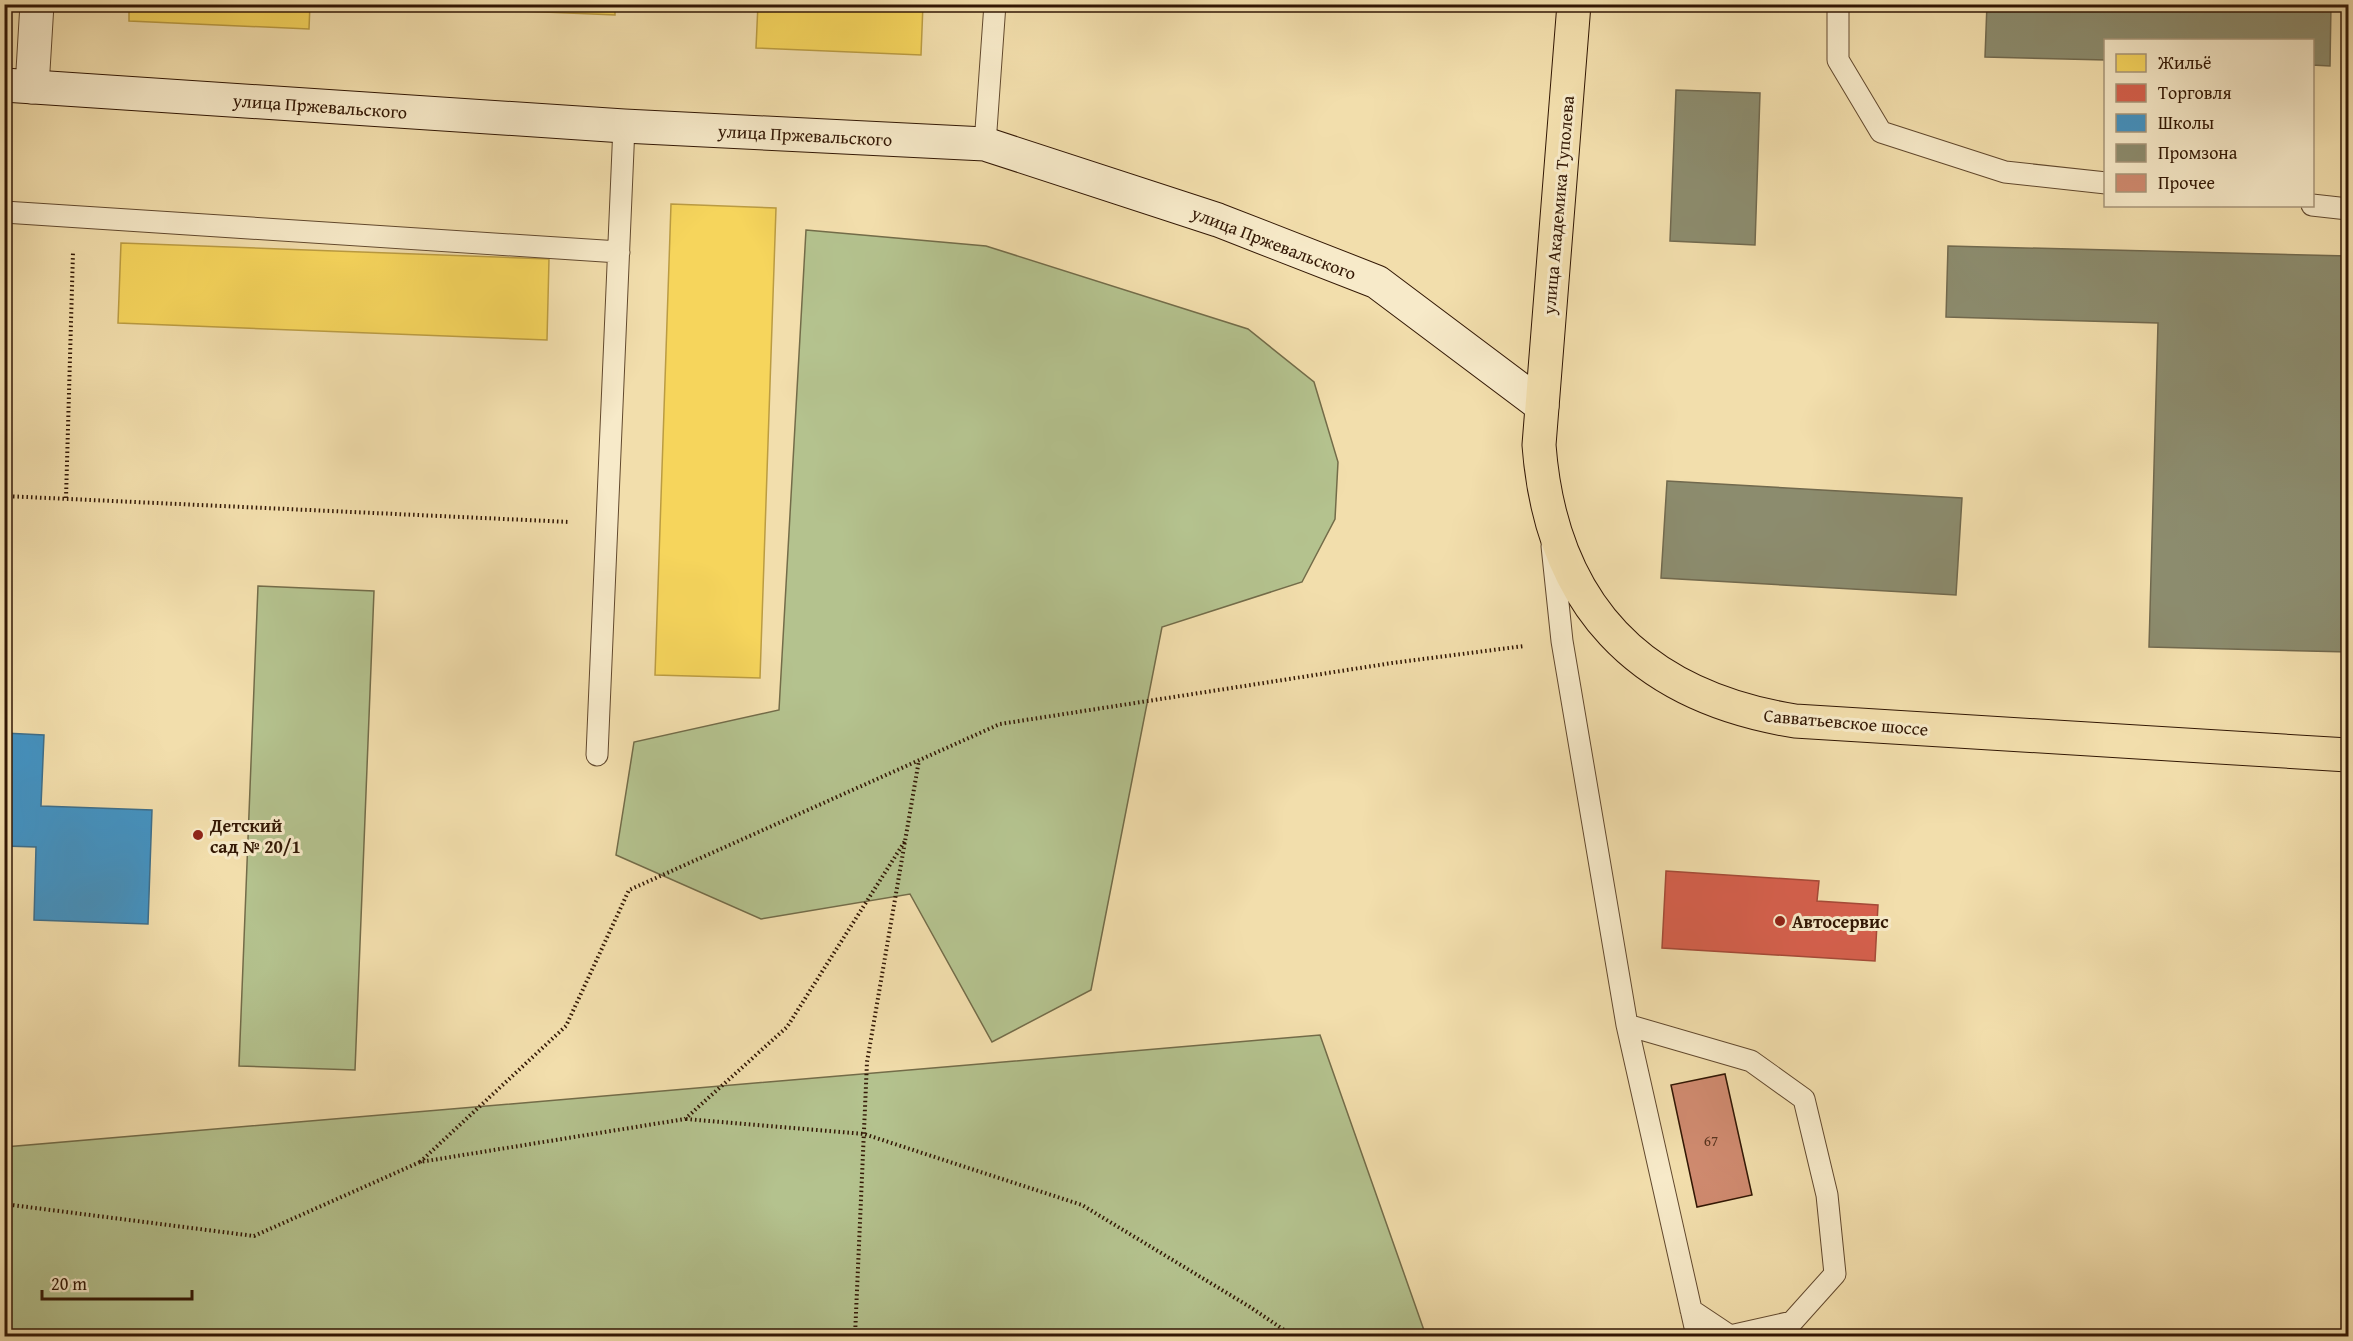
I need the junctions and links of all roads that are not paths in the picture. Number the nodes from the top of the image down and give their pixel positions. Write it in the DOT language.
graph roads {
  1 [pos="37,4"];
  2 [pos="995,4"];
  3 [pos="1574,4"];
  4 [pos="1838,4"];
  5 [pos="18,86"];
  6 [pos="624,126"];
  7 [pos="985,144"];
  8 [pos="2104,183"];
  9 [pos="2314,205"];
  10 [pos="2349,209"];
  11 [pos="4,212"];
  12 [pos="619,252"];
  13 [pos="1542,406"];
  14 [pos="1550,521"];
  15 [pos="597,754"];
  16 [pos="2349,755"];
  17 [pos="1627,1025"];
  18 [pos="1691,1310"];
  19 [pos="1697,1336"];
  1 -- 5 [label="street"];
  2 -- 7 [label="lane"];
  3 -- 13 [label="main road, улица Академика Туполева"];
  4 -- 8 [label="lane"];
  5 -- 6 [label="street, улица Пржевальского"];
  6 -- 7 [label="street, улица Пржевальского"];
  6 -- 12 [label="lane"];
  7 -- 13 [label="street, улица Пржевальского"];
  9 -- 10 [label="lane"];
  11 -- 12 [label="lane"];
  12 -- 15 [label="lane"];
  13 -- 14 [label="main road, Савватьевское шоссе"];
  14 -- 16 [label="main road, Савватьевское шоссе"];
  14 -- 17 [label="lane"];
  17 -- 18 [label="lane"];
  17 -- 18 [label="lane"];
  18 -- 19 [label="lane"];
}
